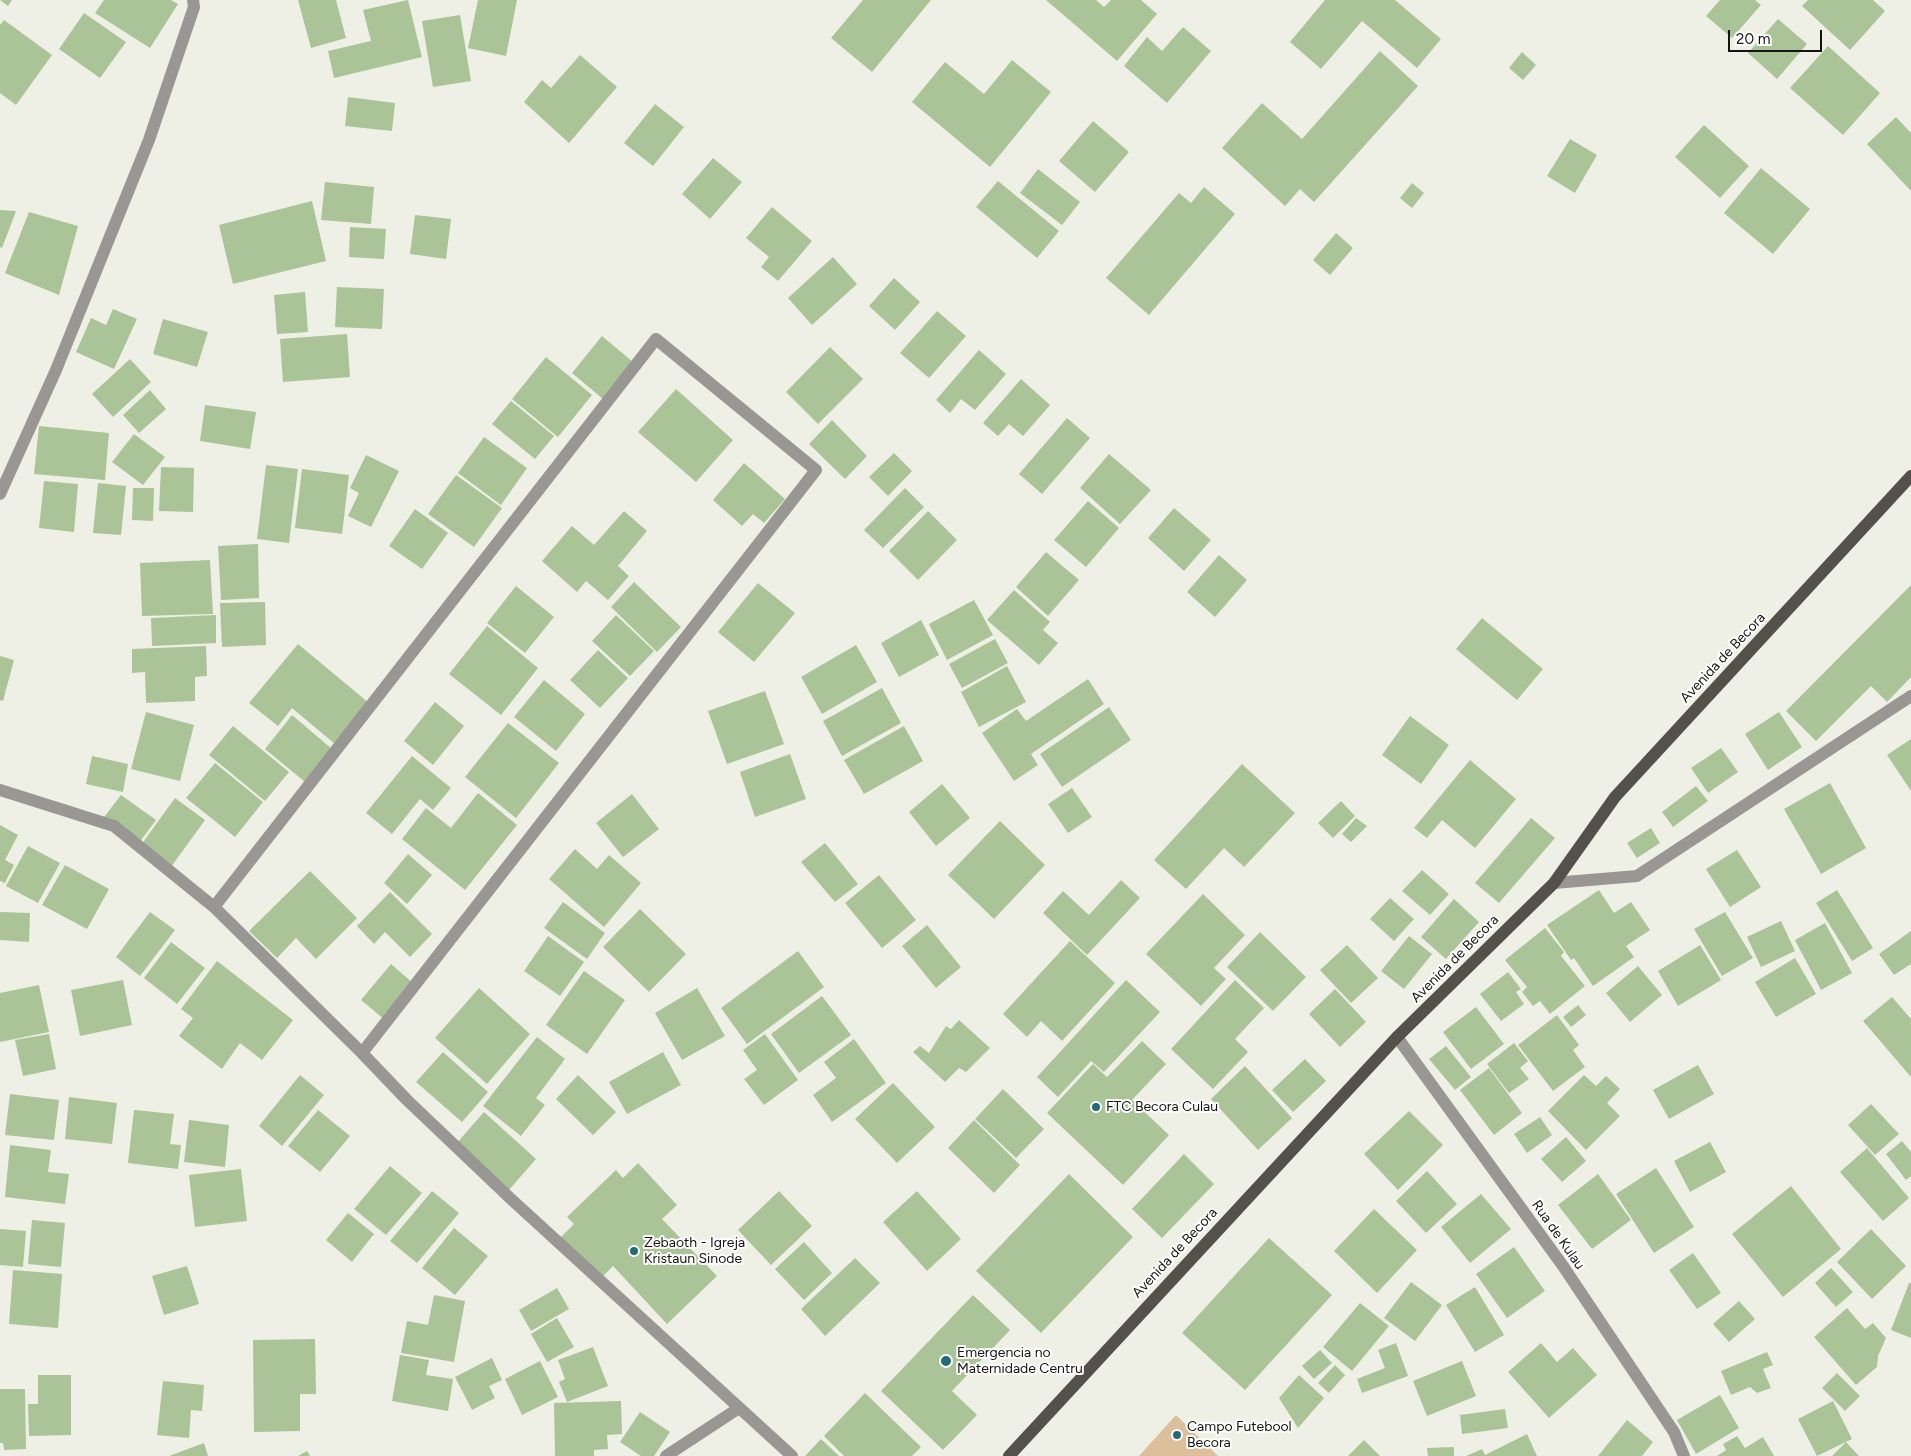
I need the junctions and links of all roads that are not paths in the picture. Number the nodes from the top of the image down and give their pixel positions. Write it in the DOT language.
graph roads {
  1 [pos="193,0"];
  2 [pos="1911,476"];
  3 [pos="0,494"];
  4 [pos="1911,696"];
  5 [pos="0,790"];
  6 [pos="1554,883"];
  7 [pos="214,907"];
  8 [pos="1397,1037"];
  9 [pos="362,1053"];
  10 [pos="739,1408"];
  11 [pos="666,1456"];
  12 [pos="792,1456"];
  13 [pos="1009,1456"];
  14 [pos="1684,1456"];
  1 -- 3 [label="street"];
  2 -- 6 [label="main road, Avenida de Becora"];
  4 -- 6 [label="street"];
  5 -- 7 [label="street"];
  6 -- 8 [label="main road, Avenida de Becora"];
  7 -- 9 [label="street"];
  7 -- 9 [label="street"];
  8 -- 13 [label="main road, Avenida de Becora"];
  8 -- 14 [label="street, Rua de Kulau"];
  9 -- 10 [label="street"];
  10 -- 11 [label="street"];
  10 -- 12 [label="street"];
}
